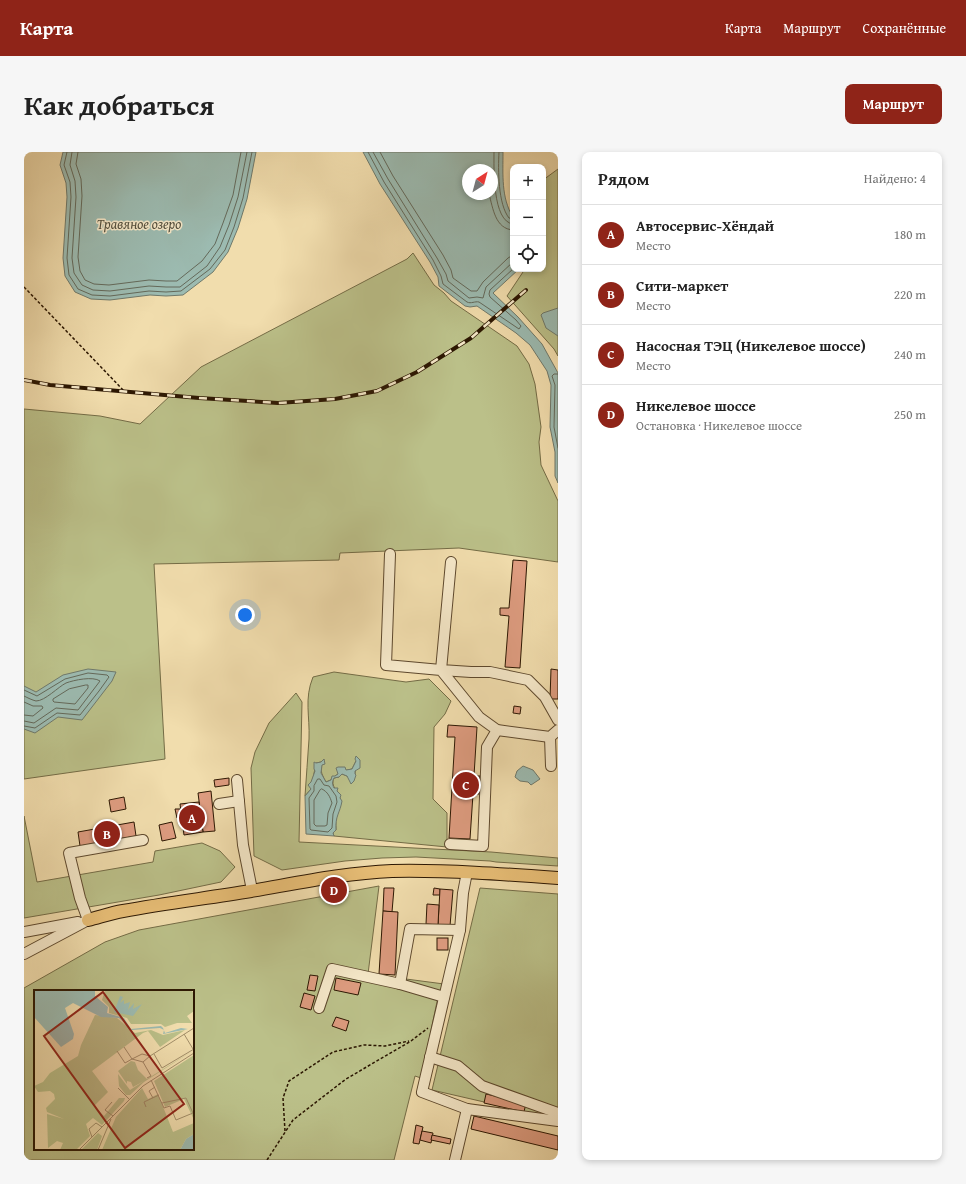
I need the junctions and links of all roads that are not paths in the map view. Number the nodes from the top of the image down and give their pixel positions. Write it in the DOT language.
graph roads {
  1 [pos="390,554"];
  2 [pos="451,562"];
  3 [pos="441,670"];
  4 [pos="558,720"];
  5 [pos="497,730"];
  6 [pos="554,733"];
  7 [pos="551,766"];
  8 [pos="237,780"];
  9 [pos="239,801"];
  10 [pos="219,804"];
  11 [pos="143,840"];
  12 [pos="450,844"];
  13 [pos="467,872"];
  14 [pos="558,878"];
  15 [pos="252,890"];
  16 [pos="88,920"];
  17 [pos="460,930"];
  18 [pos="24,932"];
  19 [pos="24,954"];
  20 [pos="400,984"];
  21 [pos="444,997"];
  22 [pos="319,1008"];
  23 [pos="430,1057"];
  24 [pos="467,1109"];
  25 [pos="558,1113"];
  26 [pos="558,1121"];
  27 [pos="455,1160"];
  1 -- 3 [label="street"];
  2 -- 3 [label="street"];
  3 -- 4 [label="street"];
  3 -- 5 [label="street"];
  5 -- 6 [label="street"];
  5 -- 12 [label="street"];
  6 -- 7 [label="street"];
  8 -- 9 [label="street"];
  9 -- 10 [label="street"];
  9 -- 15 [label="street"];
  11 -- 16 [label="street"];
  13 -- 14 [label="main road"];
  13 -- 15 [label="main road"];
  13 -- 17 [label="street"];
  15 -- 16 [label="main road"];
  16 -- 18 [label="street"];
  16 -- 19 [label="street"];
  17 -- 20 [label="street"];
  17 -- 21 [label="street"];
  20 -- 21 [label="street"];
  20 -- 22 [label="street"];
  21 -- 23 [label="street"];
  23 -- 24 [label="street"];
  23 -- 25 [label="street"];
  24 -- 26 [label="street"];
  24 -- 27 [label="street"];
}
